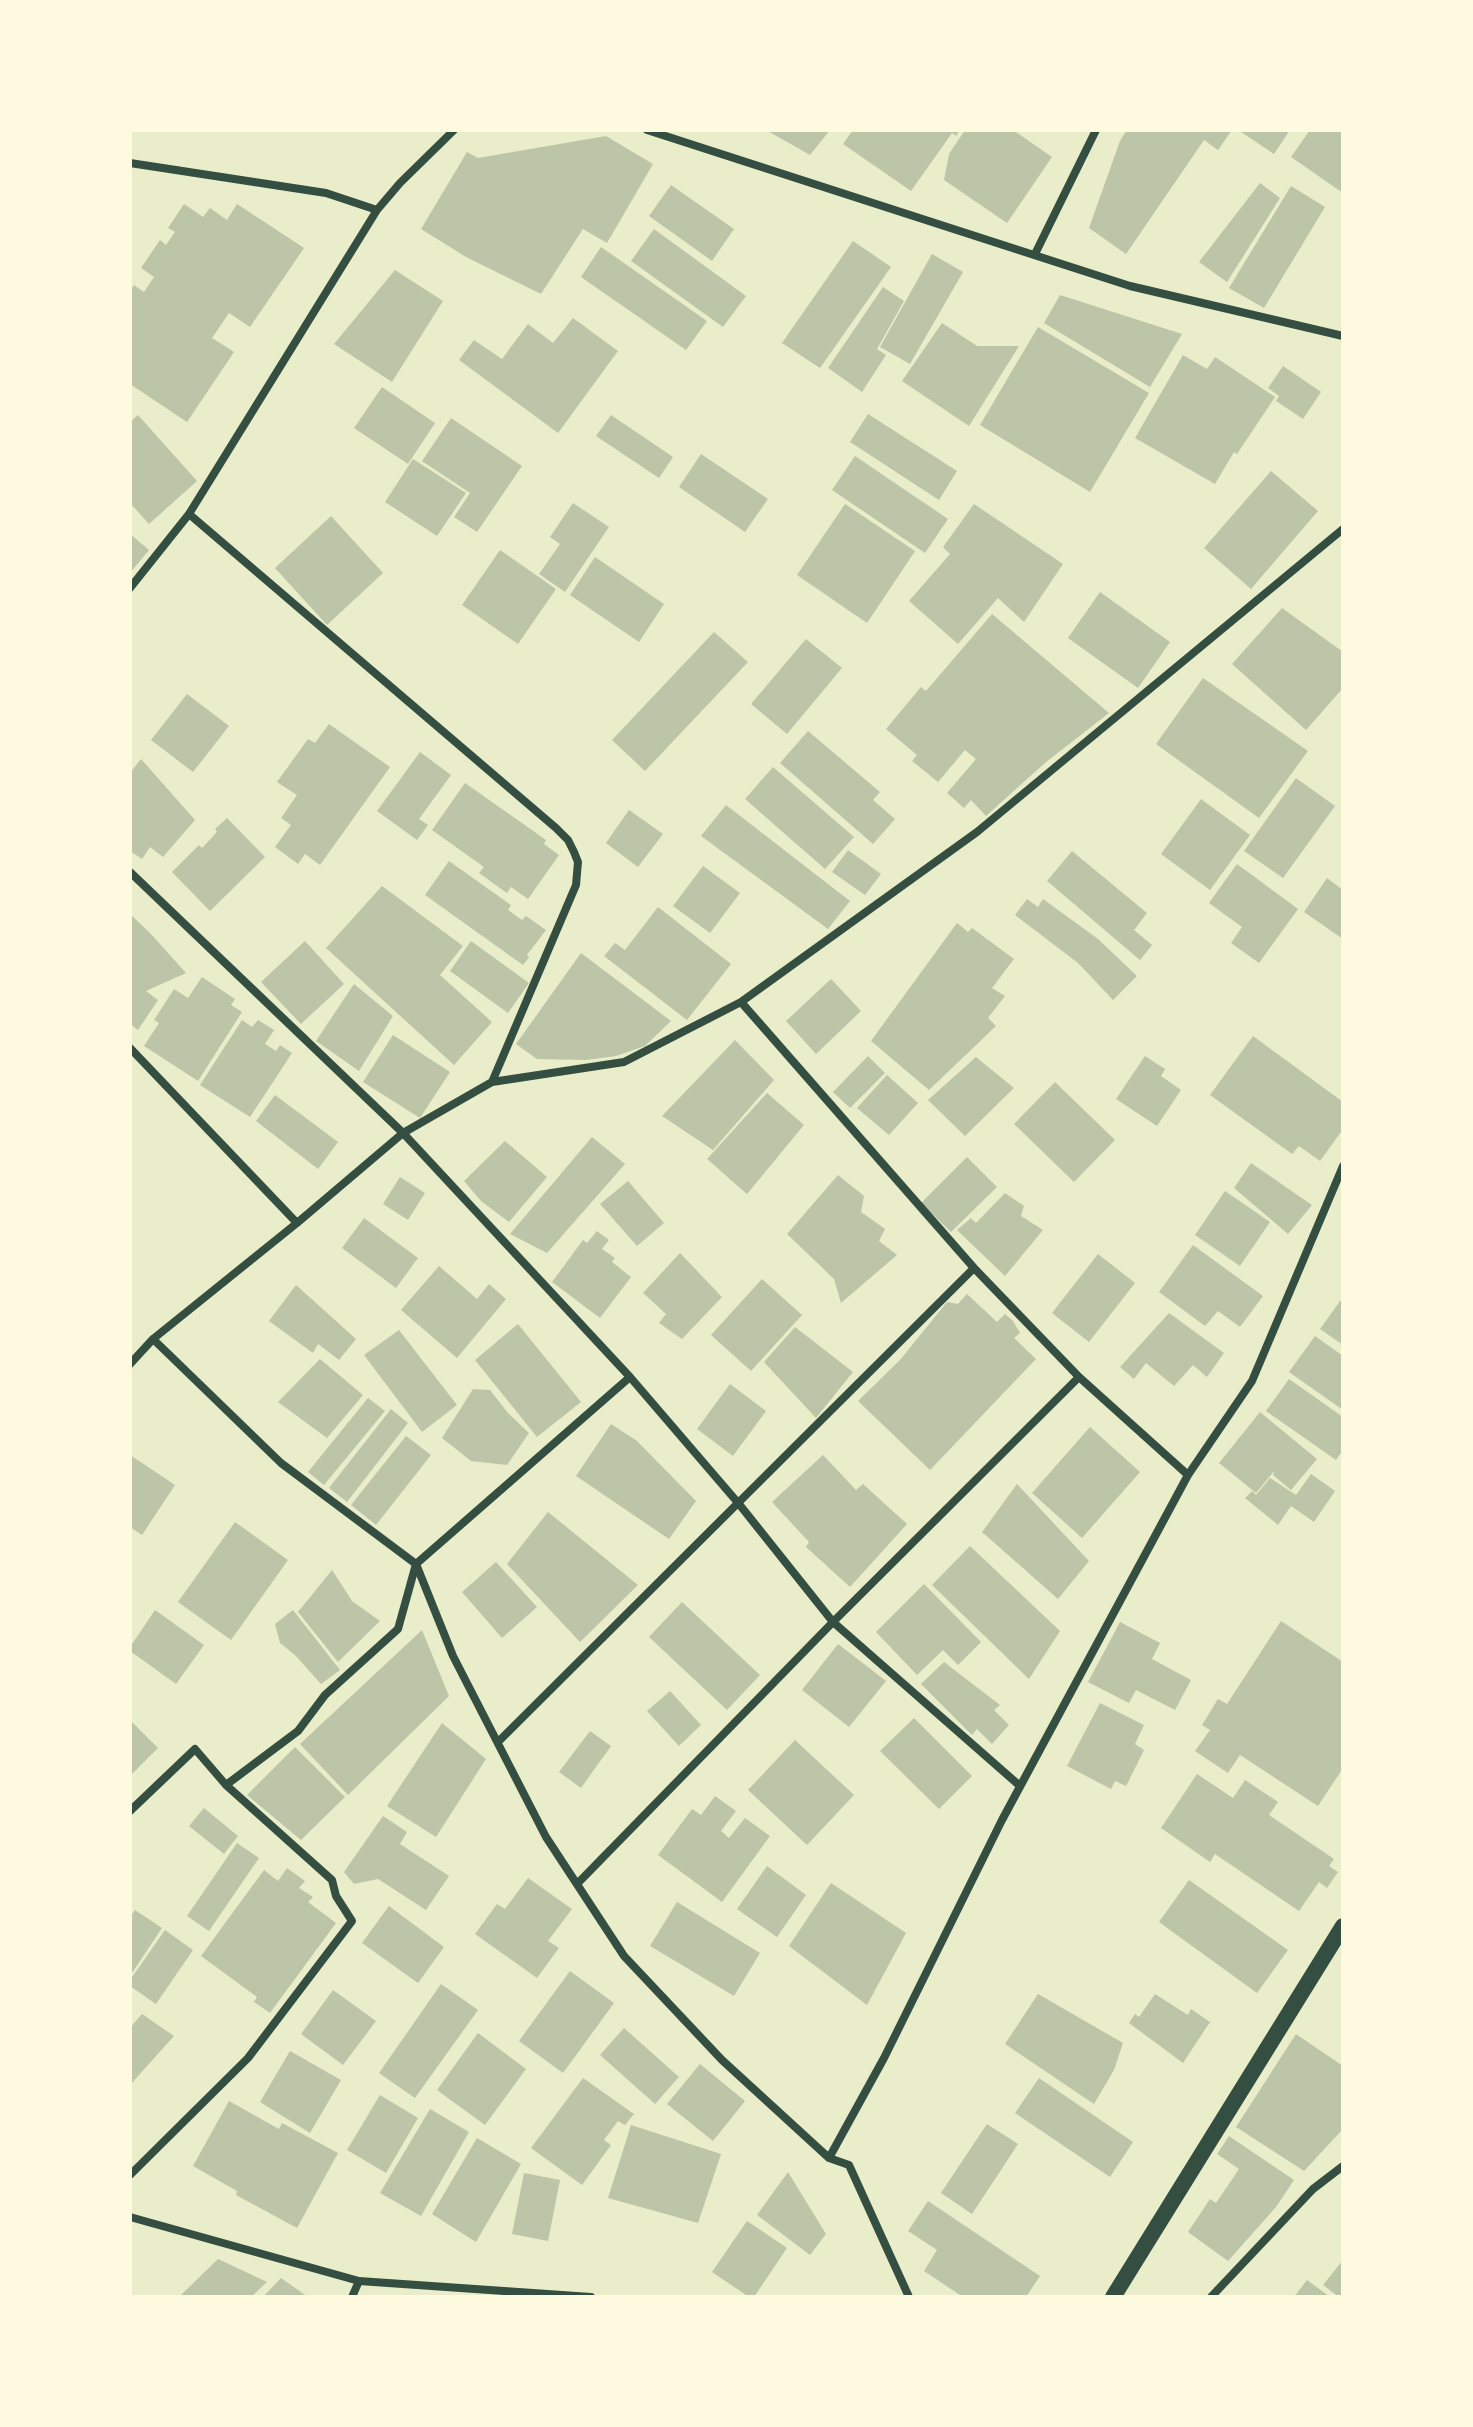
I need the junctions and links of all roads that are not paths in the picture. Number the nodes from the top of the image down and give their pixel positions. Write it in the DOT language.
graph roads {
  1 [pos="454,130"];
  2 [pos="647,130"];
  3 [pos="1096,130"];
  4 [pos="130,163"];
  5 [pos="377,210"];
  6 [pos="1035,254"];
  7 [pos="1343,336"];
  8 [pos="189,514"];
  9 [pos="1343,529"];
  10 [pos="130,588"];
  11 [pos="130,872"];
  12 [pos="741,1002"];
  13 [pos="130,1048"];
  14 [pos="492,1082"];
  15 [pos="403,1133"];
  16 [pos="1343,1166"];
  17 [pos="297,1223"];
  18 [pos="974,1268"];
  19 [pos="153,1339"];
  20 [pos="130,1364"];
  21 [pos="630,1377"];
  22 [pos="1079,1377"];
  23 [pos="1188,1475"];
  24 [pos="739,1504"];
  25 [pos="416,1564"];
  26 [pos="833,1622"];
  27 [pos="499,1741"];
  28 [pos="226,1785"];
  29 [pos="1020,1786"];
  30 [pos="130,1811"];
  31 [pos="578,1883"];
  32 [pos="1343,1926"];
  33 [pos="829,2158"];
  34 [pos="1343,2166"];
  35 [pos="130,2175"];
  36 [pos="130,2217"];
  37 [pos="359,2281"];
  38 [pos="352,2297"];
  39 [pos="591,2297"];
  40 [pos="909,2297"];
  41 [pos="1113,2297"];
  42 [pos="1211,2297"];
  1 -- 5 [label="street"];
  2 -- 6 [label="street"];
  3 -- 6 [label="street"];
  4 -- 5 [label="street"];
  5 -- 8 [label="street"];
  6 -- 7 [label="street"];
  8 -- 10 [label="street"];
  8 -- 14 [label="street"];
  9 -- 12 [label="street"];
  11 -- 15 [label="street"];
  12 -- 14 [label="street"];
  12 -- 18 [label="street"];
  13 -- 17 [label="street"];
  14 -- 15 [label="street"];
  15 -- 17 [label="street"];
  15 -- 21 [label="street"];
  16 -- 23 [label="street"];
  17 -- 19 [label="street"];
  18 -- 22 [label="street"];
  18 -- 24 [label="street"];
  19 -- 20 [label="street"];
  19 -- 25 [label="street"];
  21 -- 24 [label="street"];
  21 -- 25 [label="street"];
  22 -- 23 [label="street"];
  22 -- 26 [label="street"];
  23 -- 29 [label="street"];
  24 -- 26 [label="street"];
  24 -- 27 [label="street"];
  25 -- 27 [label="street"];
  25 -- 28 [label="street"];
  26 -- 29 [label="street"];
  26 -- 31 [label="street"];
  27 -- 31 [label="street"];
  28 -- 30 [label="street"];
  28 -- 35 [label="street"];
  29 -- 33 [label="street"];
  31 -- 33 [label="street"];
  32 -- 41 [label="main road"];
  33 -- 40 [label="street"];
  34 -- 42 [label="street"];
  36 -- 37 [label="street"];
  37 -- 38 [label="street"];
  37 -- 39 [label="street"];
}
